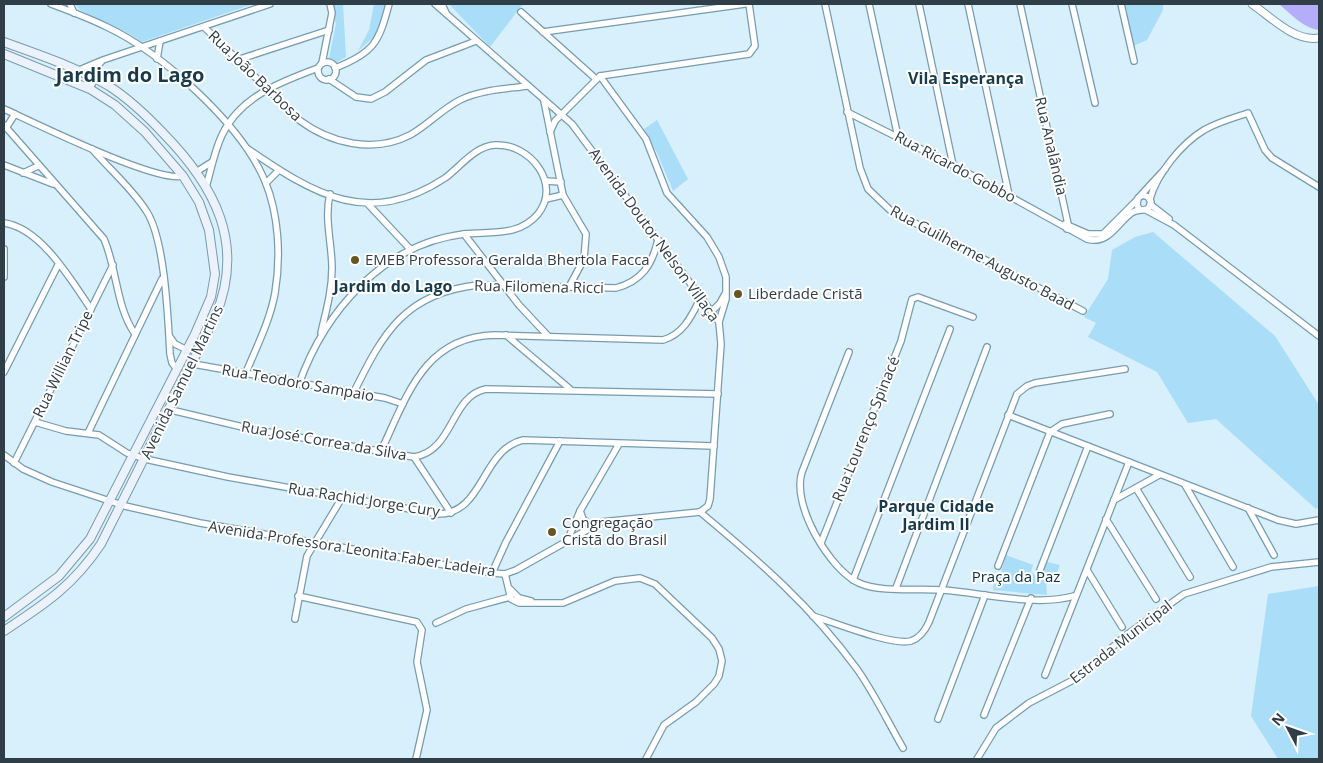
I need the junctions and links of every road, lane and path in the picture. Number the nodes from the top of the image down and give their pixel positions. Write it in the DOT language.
graph roads {
  1 [pos="51,4"];
  2 [pos="70,4"];
  3 [pos="270,4"];
  4 [pos="330,4"];
  5 [pos="389,4"];
  6 [pos="434,4"];
  7 [pos="745,4"];
  8 [pos="749,4"];
  9 [pos="825,4"];
  10 [pos="870,4"];
  11 [pos="919,4"];
  12 [pos="968,4"];
  13 [pos="1020,4"];
  14 [pos="1072,4"];
  15 [pos="1121,4"];
  16 [pos="1252,4"];
  17 [pos="441,7"];
  18 [pos="521,12"];
  19 [pos="74,13"];
  20 [pos="204,27"];
  21 [pos="329,30"];
  22 [pos="543,32"];
  23 [pos="1319,38"];
  24 [pos="160,41"];
  25 [pos="476,41"];
  26 [pos="4,42"];
  27 [pos="141,47"];
  28 [pos="4,54"];
  29 [pos="157,58"];
  30 [pos="103,60"];
  31 [pos="237,60"];
  32 [pos="1134,61"];
  33 [pos="322,63"];
  34 [pos="318,68"];
  35 [pos="335,68"];
  36 [pos="78,71"];
  37 [pos="598,77"];
  38 [pos="95,79"];
  39 [pos="329,80"];
  40 [pos="74,82"];
  41 [pos="527,86"];
  42 [pos="90,89"];
  43 [pos="266,89"];
  44 [pos="544,101"];
  45 [pos="1095,103"];
  46 [pos="4,109"];
  47 [pos="847,112"];
  48 [pos="16,114"];
  49 [pos="561,115"];
  50 [pos="227,126"];
  51 [pos="5,127"];
  52 [pos="550,132"];
  53 [pos="898,137"];
  54 [pos="92,148"];
  55 [pos="248,149"];
  56 [pos="117,158"];
  57 [pos="212,162"];
  58 [pos="4,165"];
  59 [pos="953,165"];
  60 [pos="38,166"];
  61 [pos="109,168"];
  62 [pos="1167,168"];
  63 [pos="280,170"];
  64 [pos="23,172"];
  65 [pos="196,172"];
  66 [pos="184,176"];
  67 [pos="546,181"];
  68 [pos="561,182"];
  69 [pos="266,183"];
  70 [pos="55,185"];
  71 [pos="206,187"];
  72 [pos="1319,187"];
  73 [pos="191,189"];
  74 [pos="330,194"];
  75 [pos="563,195"];
  76 [pos="1009,195"];
  77 [pos="1138,198"];
  78 [pos="546,199"];
  79 [pos="1151,202"];
  80 [pos="368,204"];
  81 [pos="1143,210"];
  82 [pos="4,223"];
  83 [pos="1174,225"];
  84 [pos="1066,226"];
  85 [pos="464,234"];
  86 [pos="1104,236"];
  87 [pos="658,240"];
  88 [pos="4,249"];
  89 [pos="411,250"];
  90 [pos="58,265"];
  91 [pos="113,265"];
  92 [pos="4,277"];
  93 [pos="163,278"];
  94 [pos="504,285"];
  95 [pos="569,287"];
  96 [pos="726,290"];
  97 [pos="701,297"];
  98 [pos="91,309"];
  99 [pos="712,311"];
  100 [pos="1083,311"];
  101 [pos="973,317"];
  102 [pos="719,322"];
  103 [pos="950,329"];
  104 [pos="135,334"];
  105 [pos="506,335"];
  106 [pos="169,336"];
  107 [pos="548,336"];
  108 [pos="1319,336"];
  109 [pos="320,337"];
  110 [pos="987,347"];
  111 [pos="187,350"];
  112 [pos="849,352"];
  113 [pos="198,354"];
  114 [pos="193,364"];
  115 [pos="1125,369"];
  116 [pos="177,370"];
  117 [pos="4,372"];
  118 [pos="189,372"];
  119 [pos="245,375"];
  120 [pos="299,384"];
  121 [pos="570,389"];
  122 [pos="354,392"];
  123 [pos="718,394"];
  124 [pos="403,404"];
  125 [pos="171,410"];
  126 [pos="1110,414"];
  127 [pos="1008,415"];
  128 [pos="35,422"];
  129 [pos="1050,432"];
  130 [pos="88,433"];
  131 [pos="560,441"];
  132 [pos="619,444"];
  133 [pos="714,446"];
  134 [pos="1088,446"];
  135 [pos="381,451"];
  136 [pos="4,455"];
  137 [pos="133,456"];
  138 [pos="414,457"];
  139 [pos="145,459"];
  140 [pos="1128,462"];
  141 [pos="14,463"];
  142 [pos="1159,475"];
  143 [pos="1185,485"];
  144 [pos="1136,488"];
  145 [pos="343,496"];
  146 [pos="1114,500"];
  147 [pos="108,502"];
  148 [pos="121,505"];
  149 [pos="1248,508"];
  150 [pos="580,511"];
  151 [pos="700,512"];
  152 [pos="451,513"];
  153 [pos="1106,519"];
  154 [pos="1319,520"];
  155 [pos="591,526"];
  156 [pos="568,538"];
  157 [pos="313,543"];
  158 [pos="821,543"];
  159 [pos="1274,555"];
  160 [pos="1319,562"];
  161 [pos="998,566"];
  162 [pos="1233,567"];
  163 [pos="1040,570"];
  164 [pos="1086,570"];
  165 [pos="492,573"];
  166 [pos="505,574"];
  167 [pos="1190,577"];
  168 [pos="853,580"];
  169 [pos="896,588"];
  170 [pos="510,589"];
  171 [pos="942,590"];
  172 [pos="985,595"];
  173 [pos="298,596"];
  174 [pos="510,596"];
  175 [pos="1074,596"];
  176 [pos="1031,598"];
  177 [pos="1156,600"];
  178 [pos="540,603"];
  179 [pos="813,616"];
  180 [pos="4,617"];
  181 [pos="295,619"];
  182 [pos="436,623"];
  183 [pos="1122,627"];
  184 [pos="4,631"];
  185 [pos="1045,675"];
  186 [pos="984,715"];
  187 [pos="938,720"];
  188 [pos="903,748"];
  189 [pos="416,759"];
  190 [pos="646,759"];
  191 [pos="977,759"];
  1 -- 19 [label="street"];
  2 -- 19 [label="street"];
  3 -- 20 [label="street"];
  4 -- 21 [label="street"];
  5 -- 35 [label="street"];
  6 -- 17 [label="street, Avenida Doutor Nelson Villaça"];
  7 -- 22 [label="street"];
  8 -- 37 [label="street"];
  9 -- 47 [label="street, Rua Guilherme Augusto Baad"];
  10 -- 53 [label="street"];
  11 -- 59 [label="street"];
  12 -- 76 [label="street"];
  13 -- 84 [label="street, Rua Analândia"];
  14 -- 45 [label="street"];
  15 -- 32 [label="street"];
  16 -- 23 [label="street"];
  17 -- 25 [label="street, Avenida Doutor Nelson Villaça"];
  18 -- 22 [label="street"];
  19 -- 27 [label="street"];
  20 -- 24 [label="street"];
  20 -- 31 [label="street, Rua João Barbosa"];
  21 -- 31 [label="street"];
  21 -- 33 [label="street"];
  22 -- 37 [label="street"];
  24 -- 27 [label="street"];
  24 -- 29 [label="street"];
  25 -- 39 [label="street"];
  25 -- 41 [label="street, Avenida Doutor Nelson Villaça"];
  26 -- 36 [label="main road, Avenida Samuel Martins"];
  27 -- 29 [label="street"];
  27 -- 30 [label="street"];
  28 -- 40 [label="main road, Avenida Samuel Martins"];
  29 -- 50 [label="street"];
  30 -- 36 [label="street"];
  30 -- 38 [label="street"];
  31 -- 43 [label="street, Rua João Barbosa"];
  33 -- 34 [label="street"];
  33 -- 35 [label="street"];
  34 -- 39 [label="street"];
  34 -- 43 [label="street"];
  35 -- 39 [label="street"];
  36 -- 38 [label="main road, Avenida Samuel Martins"];
  36 -- 40 [label="street"];
  37 -- 49 [label="street"];
  37 -- 96 [label="street"];
  38 -- 42 [label="street"];
  38 -- 65 [label="main road, Avenida Samuel Martins"];
  40 -- 42 [label="main road, Avenida Samuel Martins"];
  41 -- 43 [label="street, Rua João Barbosa"];
  41 -- 44 [label="street, Avenida Doutor Nelson Villaça"];
  42 -- 66 [label="main road, Avenida Samuel Martins"];
  43 -- 50 [label="street"];
  44 -- 49 [label="street, Avenida Doutor Nelson Villaça"];
  44 -- 52 [label="street"];
  46 -- 48 [label="street"];
  47 -- 53 [label="street, Rua Ricardo Gobbo"];
  47 -- 100 [label="street, Rua Guilherme Augusto Baad"];
  48 -- 51 [label="street"];
  48 -- 54 [label="street"];
  49 -- 52 [label="street"];
  49 -- 87 [label="street, Avenida Doutor Nelson Villaça"];
  50 -- 55 [label="street"];
  50 -- 57 [label="street"];
  51 -- 60 [label="street"];
  52 -- 68 [label="street"];
  53 -- 59 [label="street, Rua Ricardo Gobbo"];
  54 -- 56 [label="street"];
  54 -- 61 [label="street"];
  55 -- 63 [label="street"];
  55 -- 69 [label="street"];
  56 -- 61 [label="street"];
  56 -- 66 [label="street"];
  57 -- 65 [label="street"];
  57 -- 71 [label="street"];
  58 -- 64 [label="street"];
  59 -- 76 [label="street, Rua Ricardo Gobbo"];
  60 -- 64 [label="street"];
  60 -- 70 [label="street"];
  61 -- 93 [label="street"];
  62 -- 72 [label="street"];
  62 -- 77 [label="street"];
  62 -- 79 [label="street"];
  63 -- 69 [label="street"];
  63 -- 74 [label="street"];
  64 -- 70 [label="street"];
  65 -- 66 [label="main road"];
  65 -- 71 [label="main road, Avenida Samuel Martins"];
  66 -- 73 [label="main road, Avenida Samuel Martins"];
  67 -- 68 [label="street"];
  67 -- 78 [label="street"];
  67 -- 80 [label="street"];
  68 -- 75 [label="street"];
  69 -- 119 [label="street"];
  70 -- 91 [label="street"];
  71 -- 73 [label="main road"];
  71 -- 113 [label="main road, Avenida Samuel Martins"];
  73 -- 111 [label="main road, Avenida Samuel Martins"];
  74 -- 80 [label="street"];
  74 -- 109 [label="street"];
  75 -- 78 [label="street"];
  75 -- 95 [label="street"];
  76 -- 84 [label="street, Rua Ricardo Gobbo"];
  77 -- 79 [label="street"];
  77 -- 81 [label="street"];
  77 -- 86 [label="street"];
  78 -- 85 [label="street"];
  79 -- 81 [label="street"];
  79 -- 83 [label="street"];
  80 -- 89 [label="street"];
  81 -- 83 [label="street"];
  81 -- 86 [label="street"];
  82 -- 90 [label="street"];
  83 -- 108 [label="street"];
  84 -- 86 [label="street, Rua Ricardo Gobbo"];
  85 -- 89 [label="street"];
  85 -- 94 [label="street"];
  87 -- 95 [label="street, Rua Filomena Ricci"];
  87 -- 97 [label="street, Avenida Doutor Nelson Villaça"];
  88 -- 92 [label="street"];
  89 -- 109 [label="street"];
  90 -- 98 [label="street"];
  90 -- 117 [label="street"];
  91 -- 98 [label="street, Rua Willian Tripe"];
  91 -- 104 [label="street"];
  93 -- 104 [label="street"];
  93 -- 106 [label="street"];
  94 -- 95 [label="street, Rua Filomena Ricci"];
  94 -- 107 [label="street"];
  94 -- 122 [label="street, Rua Filomena Ricci"];
  96 -- 99 [label="street"];
  96 -- 102 [label="street"];
  97 -- 99 [label="street, Avenida Doutor Nelson Villaça"];
  97 -- 107 [label="street"];
  98 -- 128 [label="street, Rua Willian Tripe"];
  99 -- 102 [label="street, Avenida Doutor Nelson Villaça"];
  101 -- 158 [label="street, Rua Lourenço Spinacé"];
  102 -- 123 [label="street, Avenida Doutor Nelson Villaça"];
  103 -- 168 [label="street"];
  104 -- 130 [label="street"];
  105 -- 107 [label="street"];
  105 -- 121 [label="street"];
  105 -- 124 [label="street"];
  106 -- 111 [label="street"];
  106 -- 116 [label="street"];
  109 -- 120 [label="street"];
  110 -- 169 [label="street"];
  111 -- 113 [label="main road"];
  111 -- 116 [label="main road, Avenida Samuel Martins"];
  112 -- 158 [label="street"];
  113 -- 114 [label="main road, Avenida Samuel Martins"];
  114 -- 118 [label="main road, Avenida Samuel Martins"];
  114 -- 119 [label="street, Rua Teodoro Sampaio"];
  115 -- 127 [label="street"];
  116 -- 118 [label="main road"];
  116 -- 137 [label="main road, Avenida Samuel Martins"];
  118 -- 125 [label="main road, Avenida Samuel Martins"];
  119 -- 120 [label="street, Rua Teodoro Sampaio"];
  120 -- 122 [label="street, Rua Teodoro Sampaio"];
  121 -- 123 [label="street, Rua José Correa da Silva"];
  121 -- 138 [label="street, Rua José Correa da Silva"];
  122 -- 124 [label="street, Rua Teodoro Sampaio"];
  123 -- 133 [label="street, Avenida Doutor Nelson Villaça"];
  124 -- 135 [label="street"];
  125 -- 135 [label="street, Rua José Correa da Silva"];
  125 -- 139 [label="main road, Avenida Samuel Martins"];
  126 -- 129 [label="street"];
  127 -- 129 [label="street"];
  127 -- 171 [label="street"];
  128 -- 130 [label="street, Rua Rachid Jorge Cury"];
  128 -- 141 [label="street, Rua Willian Tripe"];
  129 -- 134 [label="street"];
  129 -- 161 [label="street"];
  130 -- 137 [label="street, Rua Rachid Jorge Cury"];
  131 -- 132 [label="street, Rua Rachid Jorge Cury"];
  131 -- 152 [label="street, Rua Rachid Jorge Cury"];
  131 -- 165 [label="street"];
  132 -- 133 [label="street, Rua Rachid Jorge Cury"];
  132 -- 150 [label="street"];
  133 -- 151 [label="street, Avenida Doutor Nelson Villaça"];
  134 -- 140 [label="street"];
  134 -- 163 [label="street"];
  135 -- 138 [label="street, Rua José Correa da Silva"];
  136 -- 141 [label="street, Avenida Professora Leonita Faber Ladeira"];
  137 -- 139 [label="street, Rua Rachid Jorge Cury"];
  137 -- 147 [label="main road, Avenida Samuel Martins"];
  138 -- 152 [label="street"];
  139 -- 145 [label="street, Rua Rachid Jorge Cury"];
  139 -- 148 [label="main road, Avenida Samuel Martins"];
  140 -- 142 [label="street"];
  140 -- 146 [label="street"];
  141 -- 147 [label="street, Avenida Professora Leonita Faber Ladeira"];
  142 -- 143 [label="street"];
  142 -- 144 [label="street"];
  143 -- 149 [label="street"];
  143 -- 162 [label="street"];
  144 -- 146 [label="street"];
  144 -- 167 [label="street"];
  145 -- 152 [label="street, Rua Rachid Jorge Cury"];
  145 -- 157 [label="street"];
  146 -- 153 [label="street"];
  147 -- 148 [label="street, Avenida Professora Leonita Faber Ladeira"];
  147 -- 180 [label="main road, Avenida Samuel Martins"];
  148 -- 157 [label="street, Avenida Professora Leonita Faber Ladeira"];
  148 -- 184 [label="main road, Avenida Samuel Martins"];
  149 -- 154 [label="street"];
  149 -- 159 [label="street"];
  150 -- 155 [label="street"];
  150 -- 156 [label="street"];
  151 -- 155 [label="street, Avenida Professora Leonita Faber Ladeira"];
  151 -- 179 [label="street"];
  153 -- 164 [label="street"];
  153 -- 177 [label="street"];
  155 -- 156 [label="street, Avenida Professora Leonita Faber Ladeira"];
  156 -- 166 [label="street, Avenida Professora Leonita Faber Ladeira"];
  157 -- 165 [label="street, Avenida Professora Leonita Faber Ladeira"];
  157 -- 173 [label="street"];
  158 -- 168 [label="street"];
  160 -- 191 [label="street, Estrada Municipal"];
  164 -- 175 [label="street"];
  164 -- 183 [label="street"];
  165 -- 166 [label="street, Avenida Professora Leonita Faber Ladeira"];
  166 -- 170 [label="street"];
  168 -- 169 [label="street"];
  169 -- 171 [label="street"];
  170 -- 174 [label="street"];
  170 -- 178 [label="street"];
  171 -- 172 [label="street"];
  171 -- 179 [label="street"];
  172 -- 176 [label="street"];
  172 -- 187 [label="street"];
  173 -- 181 [label="street"];
  173 -- 189 [label="street"];
  174 -- 178 [label="street"];
  174 -- 182 [label="street"];
  175 -- 176 [label="street"];
  175 -- 185 [label="street"];
  176 -- 186 [label="street"];
  178 -- 190 [label="street"];
  179 -- 188 [label="street"];
}
